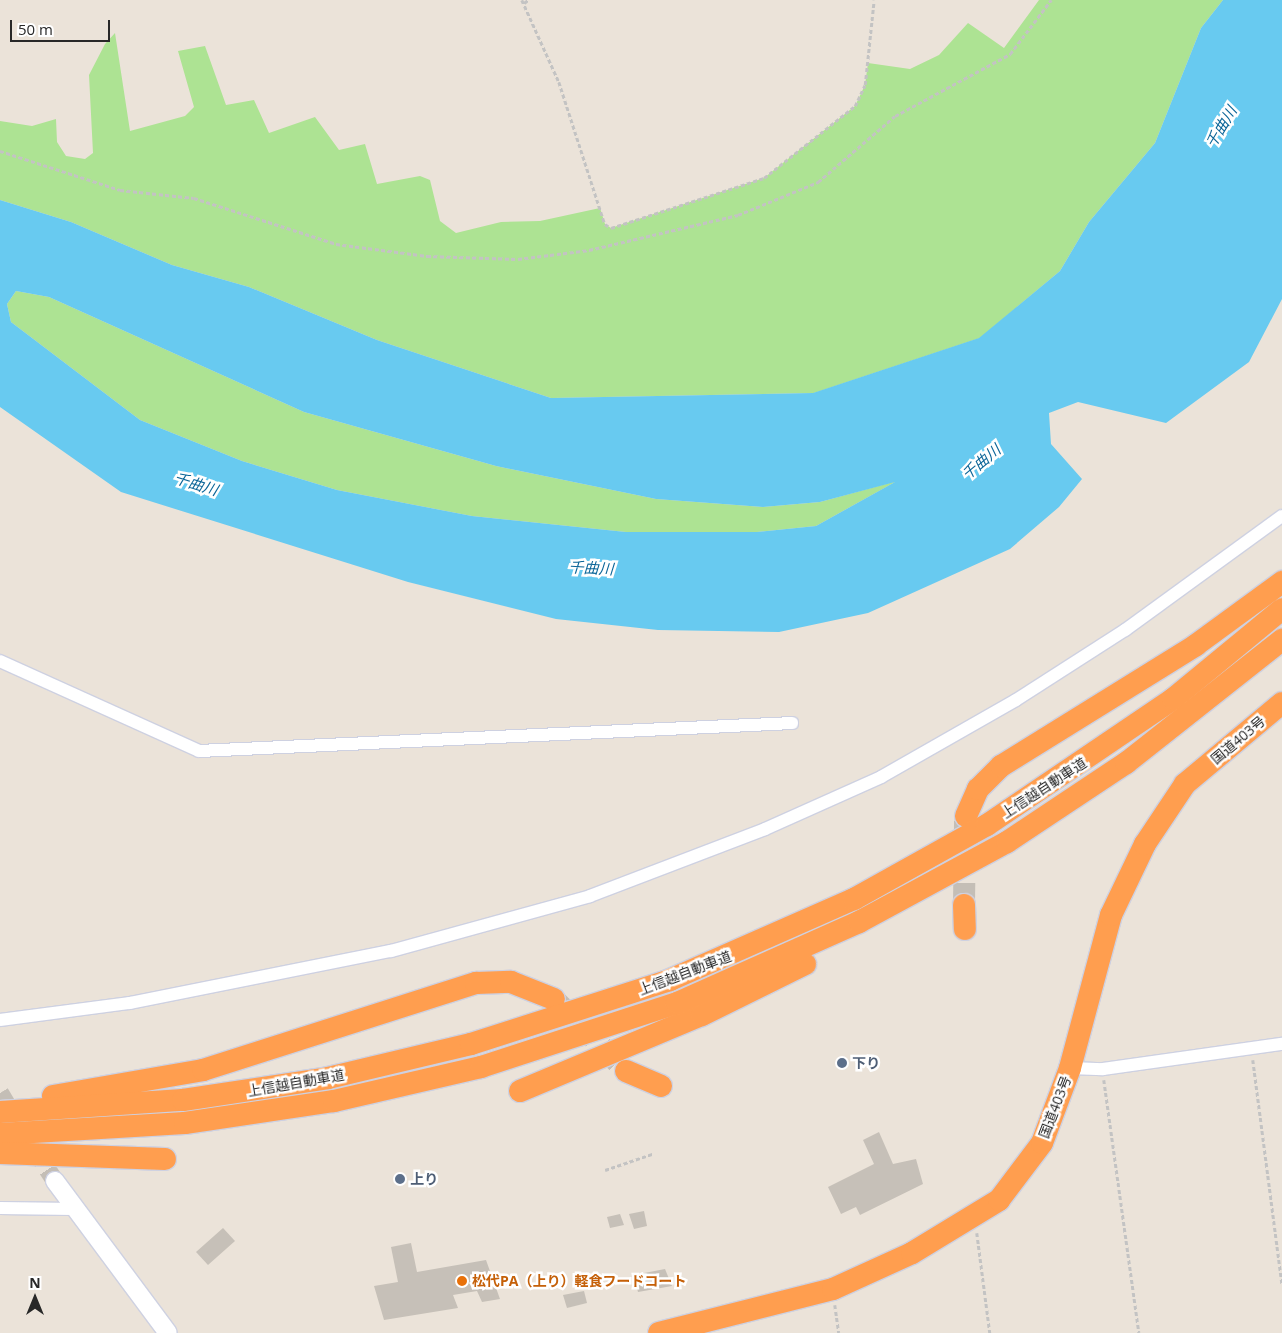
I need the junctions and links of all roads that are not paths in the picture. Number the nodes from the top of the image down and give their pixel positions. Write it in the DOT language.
graph roads {
  1 [pos="1282,516"];
  2 [pos="1282,582"];
  3 [pos="1282,609"];
  4 [pos="1282,640"];
  5 [pos="0,661"];
  6 [pos="1282,703"];
  7 [pos="792,722"];
  8 [pos="966,816"];
  9 [pos="1007,842"];
  10 [pos="964,905"];
  11 [pos="965,929"];
  12 [pos="554,999"];
  13 [pos="0,1020"];
  14 [pos="1282,1044"];
  15 [pos="1070,1068"];
  16 [pos="626,1071"];
  17 [pos="661,1086"];
  18 [pos="520,1091"];
  19 [pos="0,1100"];
  20 [pos="0,1112"];
  21 [pos="0,1134"];
  22 [pos="0,1152"];
  23 [pos="165,1159"];
  24 [pos="55,1181"];
  25 [pos="0,1208"];
  26 [pos="73,1209"];
  27 [pos="168,1333"];
  28 [pos="659,1333"];
  1 -- 13 [label="street"];
  2 -- 8 [label="highway"];
  3 -- 20 [label="highway, 上信越自動車道"];
  4 -- 9 [label="highway, 上信越自動車道"];
  5 -- 7 [label="street"];
  6 -- 15 [label="highway, 国道403号"];
  9 -- 18 [label="highway"];
  9 -- 21 [label="highway, 上信越自動車道"];
  10 -- 11 [label="highway"];
  12 -- 19 [label="highway"];
  14 -- 15 [label="street"];
  15 -- 28 [label="highway, 国道403号"];
  16 -- 17 [label="highway"];
  22 -- 23 [label="highway"];
  24 -- 26 [label="street"];
  25 -- 26 [label="street"];
  26 -- 27 [label="street"];
}
